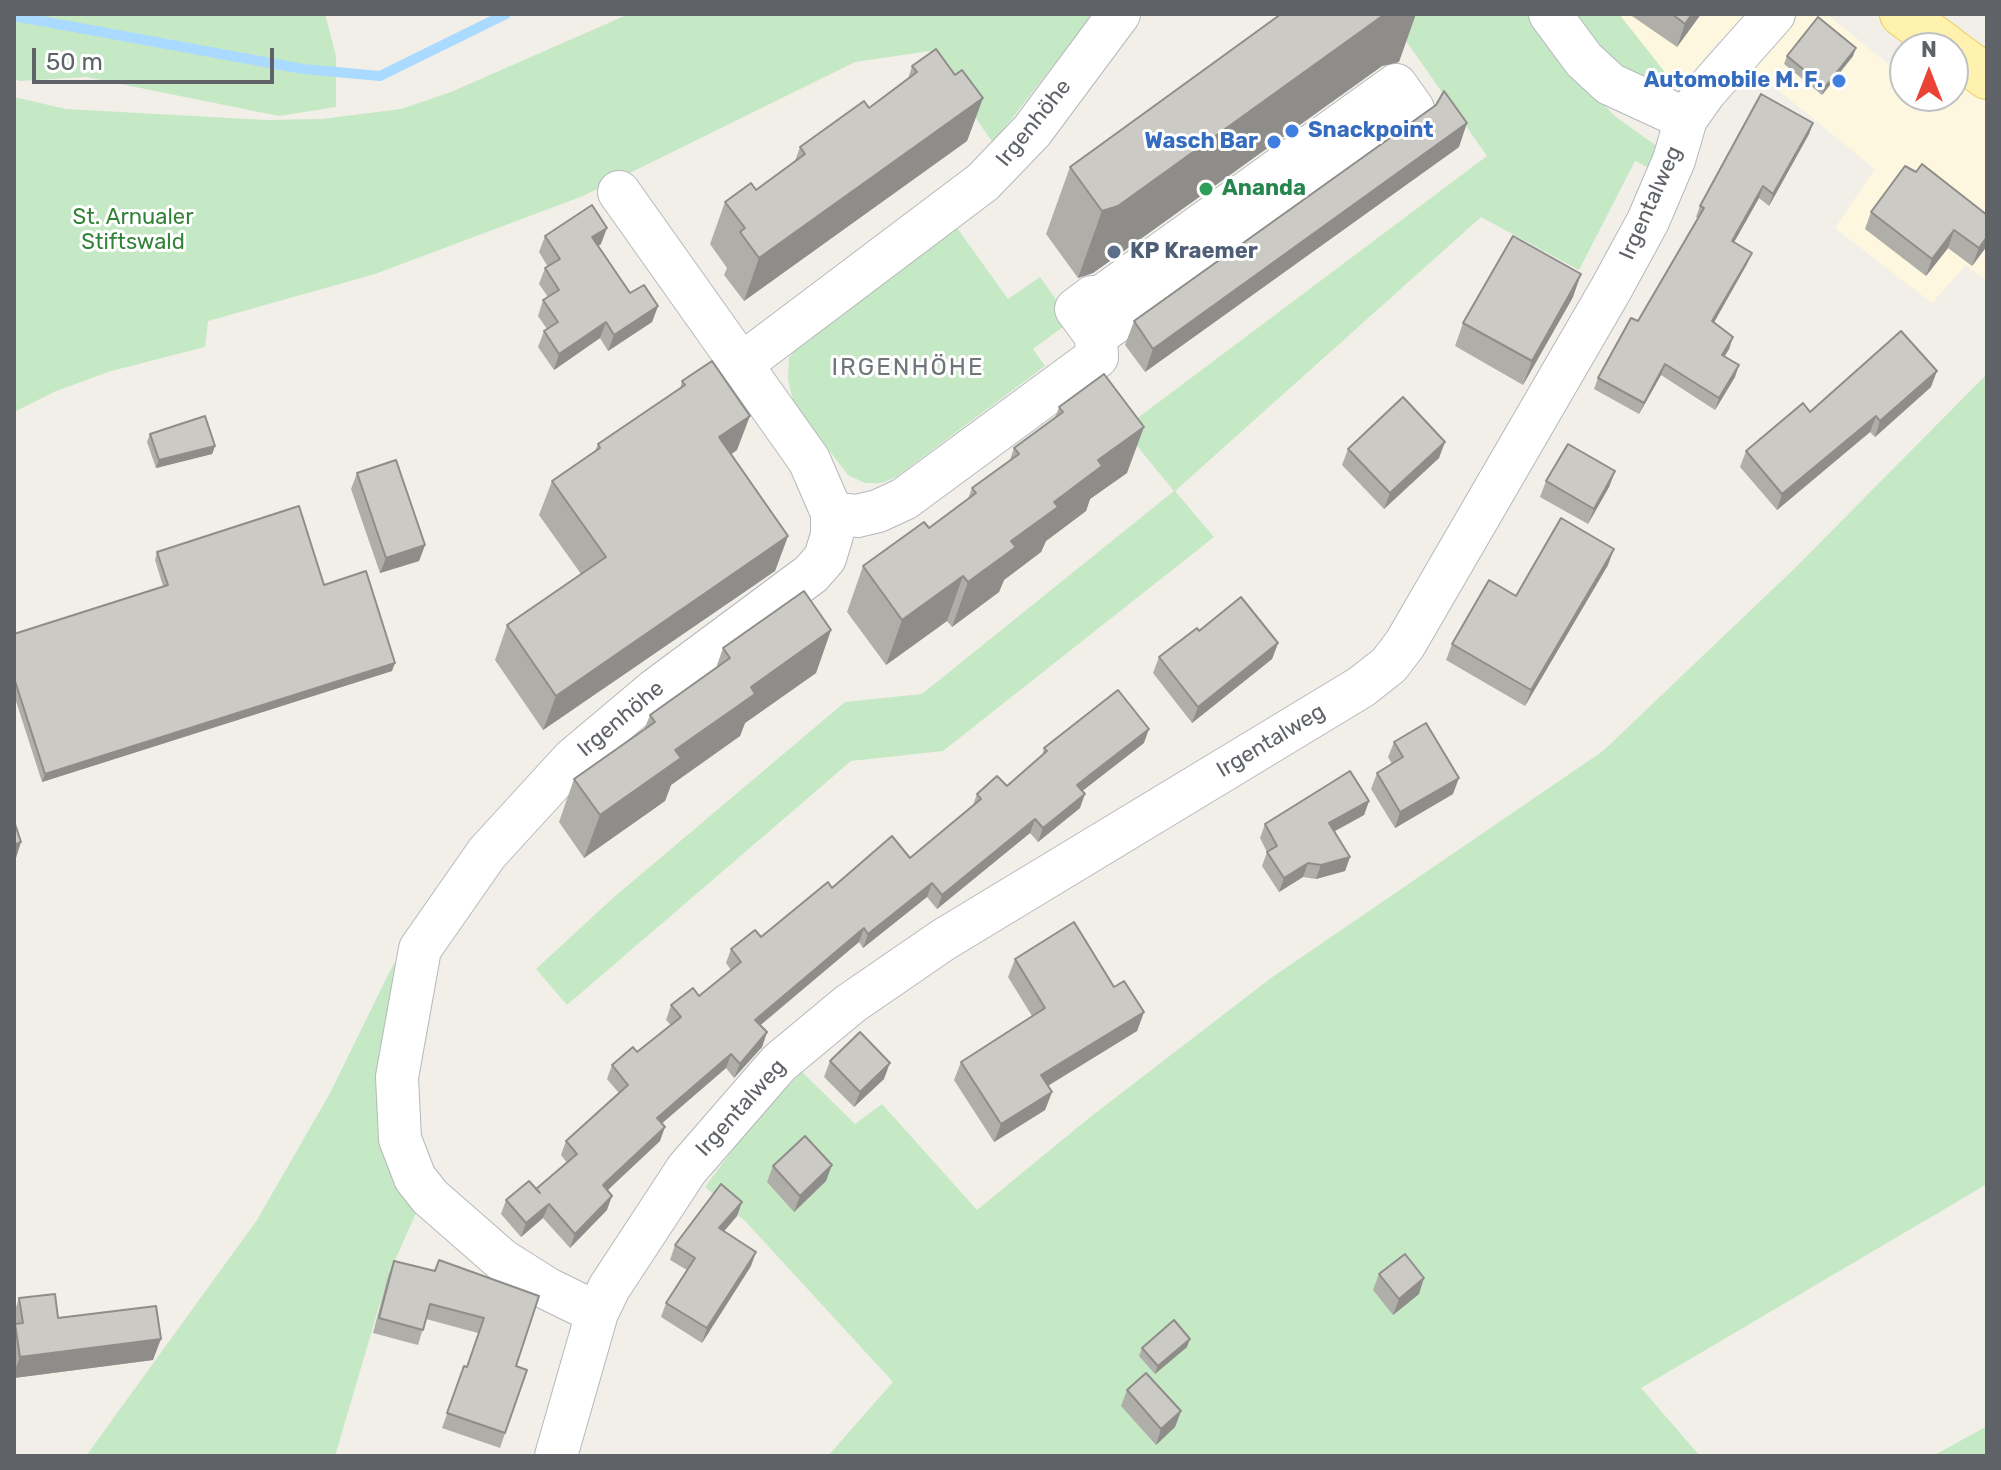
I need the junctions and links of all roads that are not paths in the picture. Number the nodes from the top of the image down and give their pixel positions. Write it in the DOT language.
graph roads {
  1 [pos="1119,14"];
  2 [pos="1550,14"];
  3 [pos="1774,14"];
  4 [pos="1902,14"];
  5 [pos="1926,32"];
  6 [pos="1969,64"];
  7 [pos="1987,77"];
  8 [pos="1686,119"];
  9 [pos="619,192"];
  10 [pos="1096,336"];
  11 [pos="743,363"];
  12 [pos="832,513"];
  13 [pos="597,1313"];
  14 [pos="556,1456"];
  1 -- 11 [label="street, Irgenhöhe"];
  2 -- 8 [label="street"];
  3 -- 8 [label="street, Irgentalweg"];
  4 -- 5 [label="main road"];
  6 -- 7 [label="main road"];
  8 -- 13 [label="street, Irgentalweg"];
  9 -- 11 [label="street"];
  10 -- 10 [label="street"];
  10 -- 12 [label="street"];
  11 -- 12 [label="street"];
  12 -- 13 [label="street, Irgenhöhe"];
  13 -- 14 [label="street, Irgentalweg"];
}
